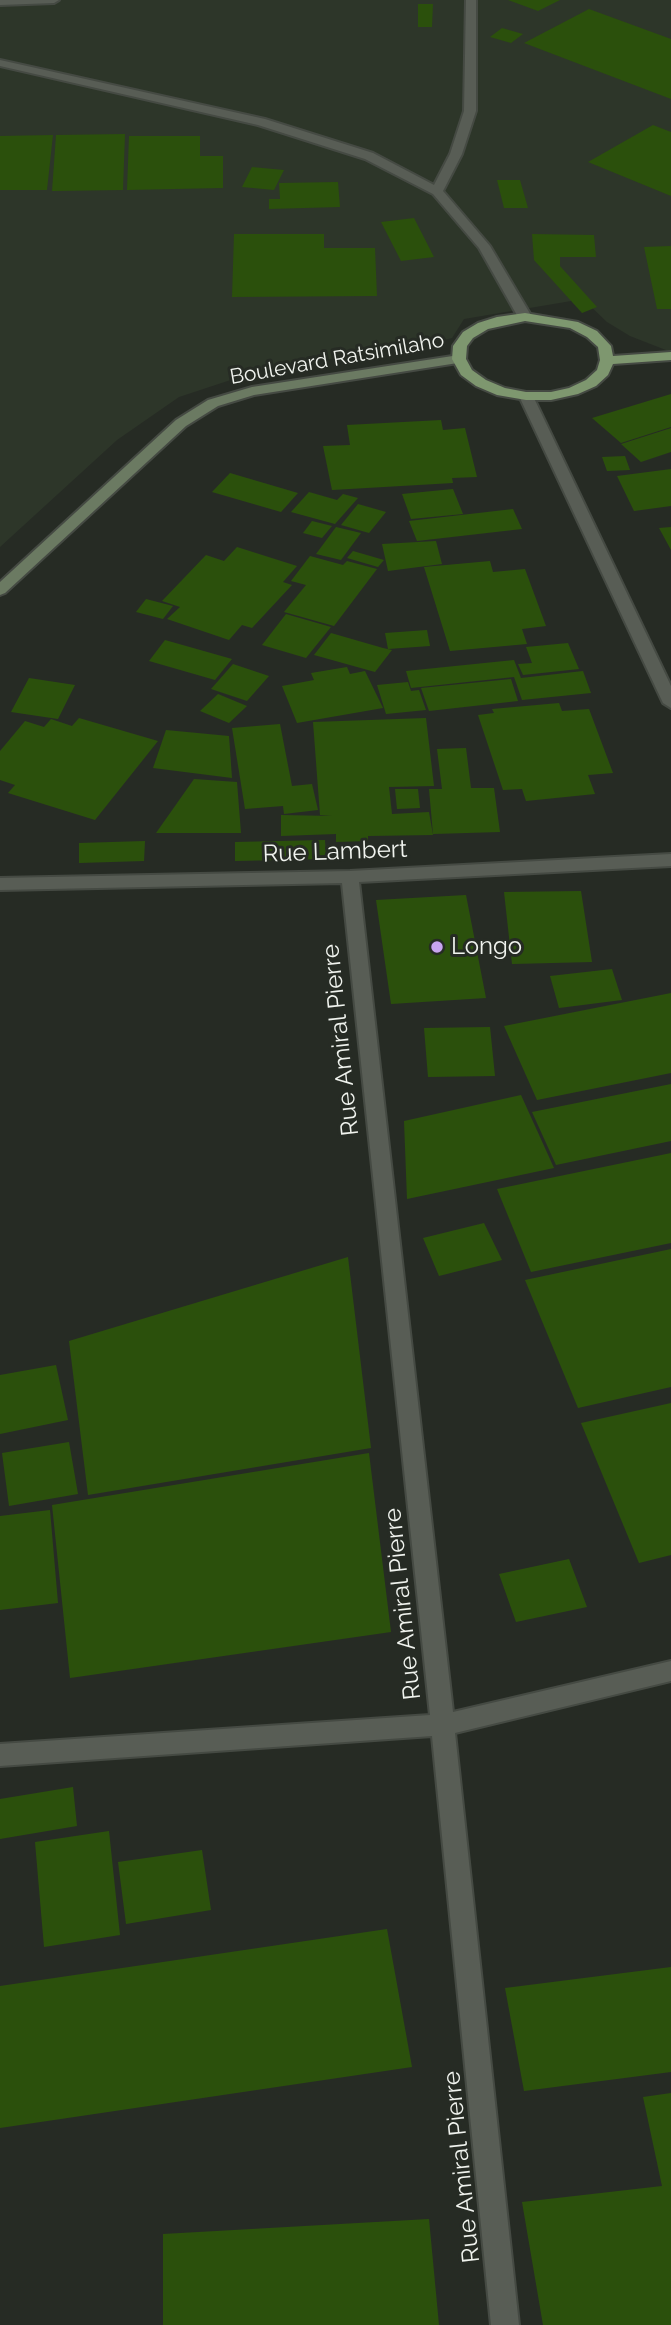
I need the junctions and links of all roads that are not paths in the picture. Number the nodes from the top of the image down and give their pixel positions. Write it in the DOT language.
graph roads {
  1 [pos="54,0"];
  2 [pos="471,0"];
  3 [pos="0,2"];
  4 [pos="0,63"];
  5 [pos="437,191"];
  6 [pos="524,317"];
  7 [pos="671,356"];
  8 [pos="459,359"];
  9 [pos="607,360"];
  10 [pos="526,396"];
  11 [pos="0,590"];
  12 [pos="671,703"];
  13 [pos="671,860"];
  14 [pos="349,877"];
  15 [pos="0,884"];
  16 [pos="671,1671"];
  17 [pos="443,1725"];
  18 [pos="0,1755"];
  19 [pos="505,2325"];
  1 -- 3 [label="street"];
  2 -- 5 [label="street"];
  4 -- 5 [label="street"];
  5 -- 6 [label="street"];
  6 -- 8 [label="main road"];
  6 -- 9 [label="main road"];
  7 -- 9 [label="main road"];
  8 -- 10 [label="main road"];
  8 -- 11 [label="main road, Boulevard Ratsimilaho"];
  9 -- 10 [label="main road"];
  10 -- 12 [label="street"];
  13 -- 14 [label="street, Rue Lambert"];
  14 -- 15 [label="street, Rue Lambert"];
  14 -- 17 [label="street, Rue Amiral Pierre"];
  16 -- 17 [label="street"];
  17 -- 18 [label="street"];
  17 -- 19 [label="street, Rue Amiral Pierre"];
}
